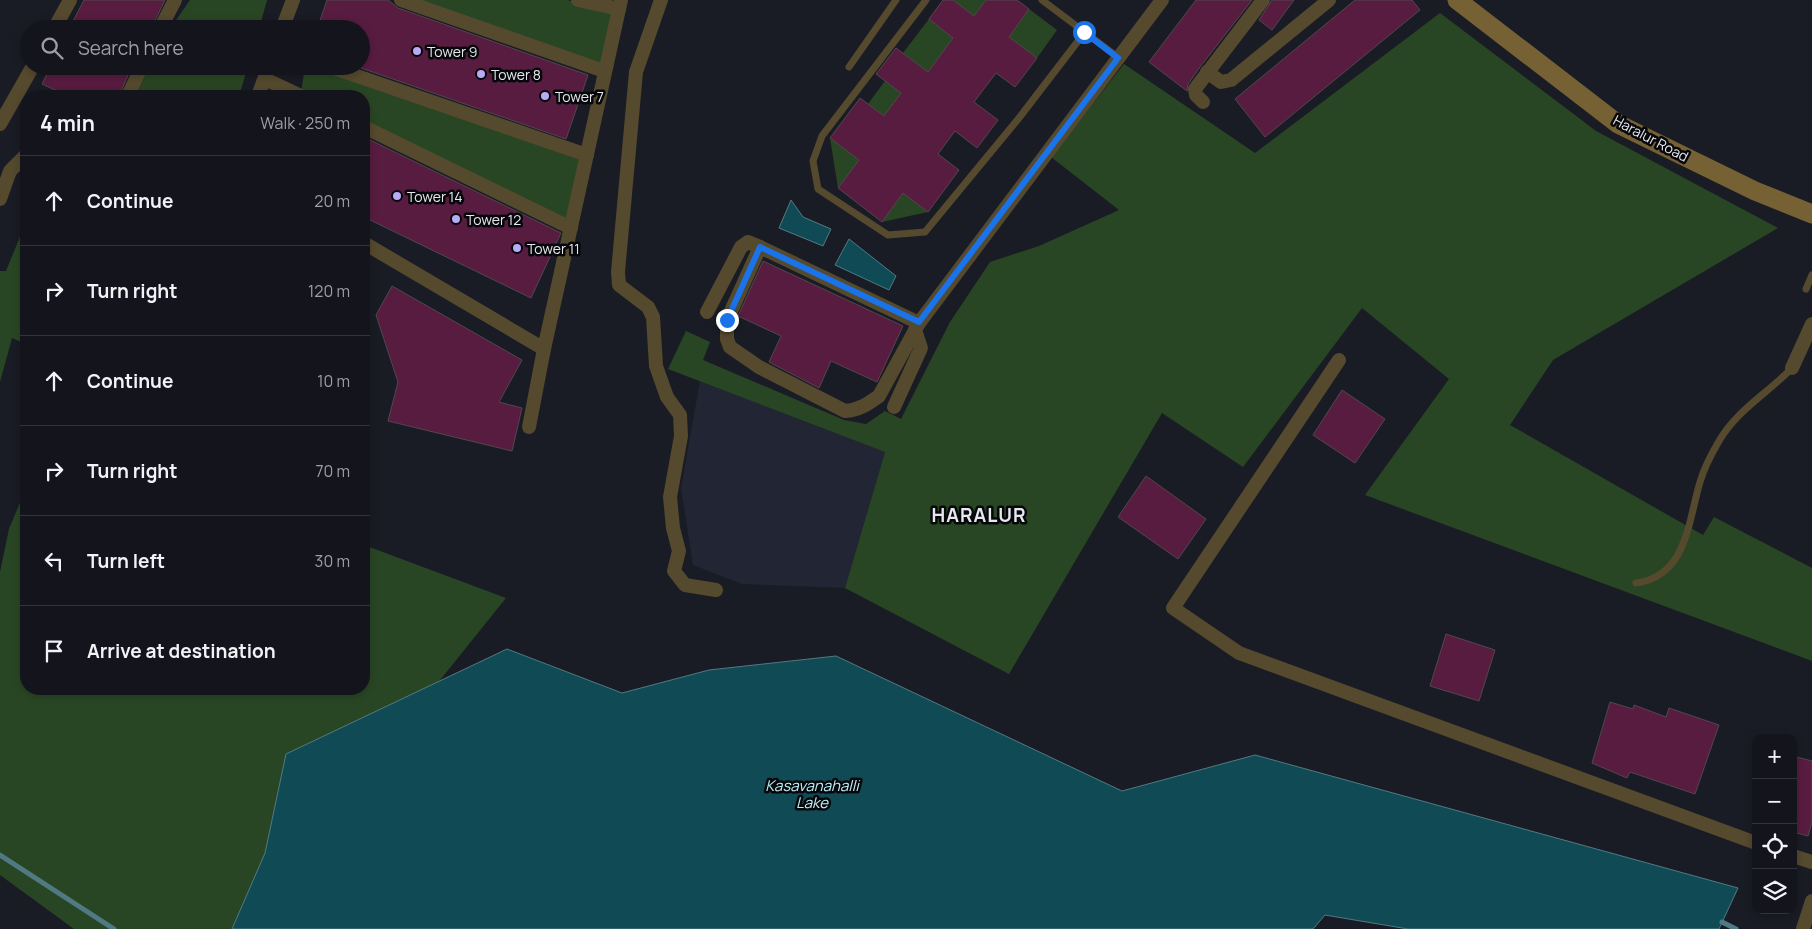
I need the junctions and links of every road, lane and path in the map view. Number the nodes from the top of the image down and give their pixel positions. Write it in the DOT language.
graph roads {
  1 [pos="70,0"];
  2 [pos="175,0"];
  3 [pos="293,0"];
  4 [pos="401,0"];
  5 [pos="578,0"];
  6 [pos="662,0"];
  7 [pos="896,0"];
  8 [pos="926,0"];
  9 [pos="1042,0"];
  10 [pos="1162,0"];
  11 [pos="1263,0"];
  12 [pos="1329,0"];
  13 [pos="1457,0"];
  14 [pos="620,5"];
  15 [pos="59,20"];
  16 [pos="165,20"];
  17 [pos="285,20"];
  18 [pos="1084,32"];
  19 [pos="1118,58"];
  20 [pos="849,67"];
  21 [pos="604,71"];
  22 [pos="1206,72"];
  23 [pos="30,75"];
  24 [pos="138,75"];
  25 [pos="266,75"];
  26 [pos="271,75"];
  27 [pos="354,75"];
  28 [pos="25,90"];
  29 [pos="131,90"];
  30 [pos="260,90"];
  31 [pos="292,90"];
  32 [pos="1203,102"];
  33 [pos="20,104"];
  34 [pos="0,124"];
  35 [pos="370,130"];
  36 [pos="587,154"];
  37 [pos="20,161"];
  38 [pos="0,199"];
  39 [pos="1812,214"];
  40 [pos="571,228"];
  41 [pos="370,246"];
  42 [pos="760,247"];
  43 [pos="1812,275"];
  44 [pos="1806,289"];
  45 [pos="707,312"];
  46 [pos="1812,324"];
  47 [pos="917,326"];
  48 [pos="544,348"];
  49 [pos="1339,360"];
  50 [pos="1792,368"];
  51 [pos="894,406"];
  52 [pos="528,427"];
  53 [pos="1636,583"];
  54 [pos="716,590"];
  55 [pos="1752,841"];
  56 [pos="1797,857"];
  57 [pos="1812,862"];
  58 [pos="1812,901"];
  59 [pos="1803,929"];
  1 -- 15 [label="street"];
  2 -- 16 [label="street"];
  3 -- 17 [label="street"];
  4 -- 21 [label="street"];
  5 -- 14 [label="street"];
  6 -- 54 [label="street"];
  7 -- 20 [label="lane"];
  8 -- 18 [label="lane"];
  9 -- 18 [label="lane"];
  10 -- 19 [label="street"];
  11 -- 22 [label="street"];
  12 -- 22 [label="street"];
  13 -- 39 [label="street, Haralur Road"];
  14 -- 21 [label="street"];
  18 -- 19 [label="lane"];
  19 -- 47 [label="street"];
  21 -- 36 [label="street"];
  22 -- 32 [label="street"];
  23 -- 28 [label="street"];
  24 -- 29 [label="street"];
  25 -- 30 [label="street"];
  26 -- 31 [label="street"];
  27 -- 36 [label="street"];
  33 -- 34 [label="street"];
  35 -- 40 [label="street"];
  36 -- 40 [label="street"];
  37 -- 38 [label="street"];
  40 -- 48 [label="street"];
  41 -- 48 [label="street"];
  42 -- 45 [label="street"];
  42 -- 47 [label="street"];
  42 -- 47 [label="street"];
  43 -- 44 [label="lane"];
  46 -- 50 [label="street"];
  47 -- 51 [label="street"];
  48 -- 52 [label="street"];
  49 -- 55 [label="street"];
  50 -- 53 [label="lane"];
  56 -- 57 [label="street"];
  58 -- 59 [label="street"];
}
